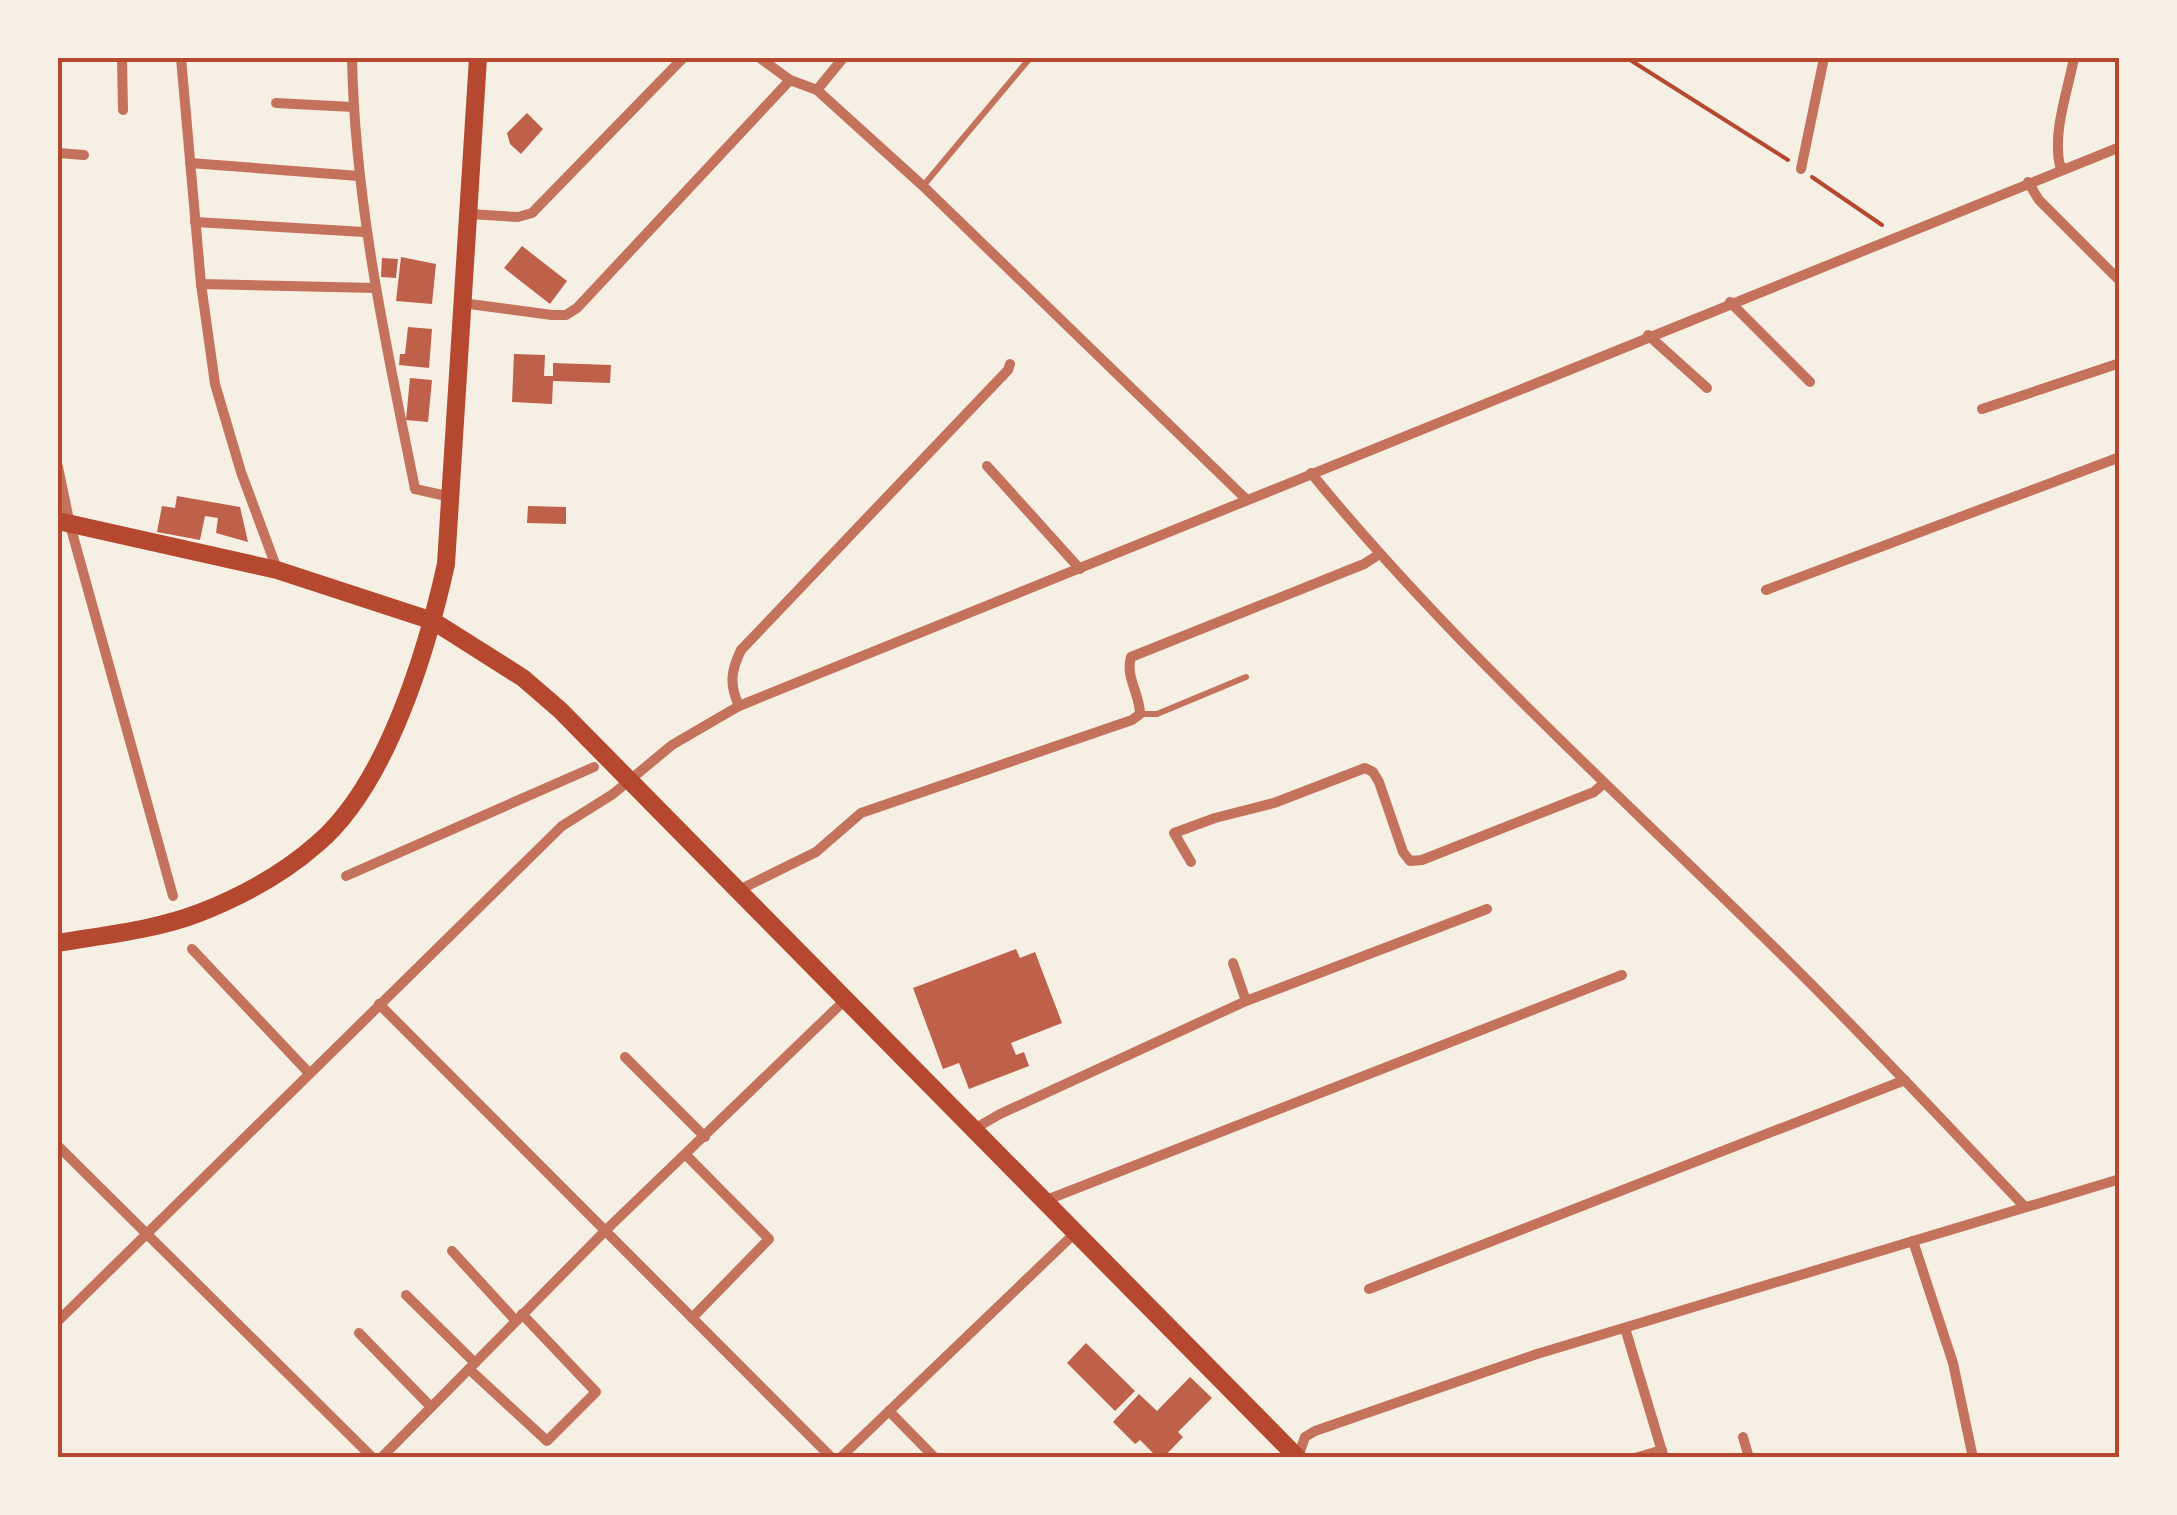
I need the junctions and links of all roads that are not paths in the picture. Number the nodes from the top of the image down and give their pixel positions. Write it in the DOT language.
graph roads {
  1 [pos="122,58"];
  2 [pos="182,58"];
  3 [pos="352,58"];
  4 [pos="478,58"];
  5 [pos="683,58"];
  6 [pos="760,58"];
  7 [pos="843,58"];
  8 [pos="1030,58"];
  9 [pos="1824,58"];
  10 [pos="2074,58"];
  11 [pos="790,80"];
  12 [pos="816,90"];
  13 [pos="276,102"];
  14 [pos="353,107"];
  15 [pos="123,110"];
  16 [pos="2120,147"];
  17 [pos="58,153"];
  18 [pos="84,155"];
  19 [pos="190,162"];
  20 [pos="2064,168"];
  21 [pos="1801,169"];
  22 [pos="358,176"];
  23 [pos="2028,182"];
  24 [pos="923,186"];
  25 [pos="468,214"];
  26 [pos="196,222"];
  27 [pos="364,232"];
  28 [pos="2120,281"];
  29 [pos="201,284"];
  30 [pos="375,288"];
  31 [pos="1730,302"];
  32 [pos="462,303"];
  33 [pos="1648,336"];
  34 [pos="2120,363"];
  35 [pos="1010,364"];
  36 [pos="1810,382"];
  37 [pos="1707,388"];
  38 [pos="1982,409"];
  39 [pos="2120,457"];
  40 [pos="58,466"];
  41 [pos="987,466"];
  42 [pos="1311,473"];
  43 [pos="452,497"];
  44 [pos="1246,500"];
  45 [pos="64,523"];
  46 [pos="1378,555"];
  47 [pos="1080,568"];
  48 [pos="277,570"];
  49 [pos="1766,590"];
  50 [pos="433,621"];
  51 [pos="1246,677"];
  52 [pos="739,706"];
  53 [pos="1140,714"];
  54 [pos="594,766"];
  55 [pos="630,781"];
  56 [pos="1604,783"];
  57 [pos="1191,862"];
  58 [pos="346,876"];
  59 [pos="737,891"];
  60 [pos="172,896"];
  61 [pos="1488,909"];
  62 [pos="58,943"];
  63 [pos="192,949"];
  64 [pos="1232,963"];
  65 [pos="1622,975"];
  66 [pos="845,1000"];
  67 [pos="1246,1001"];
  68 [pos="379,1004"];
  69 [pos="625,1057"];
  70 [pos="309,1073"];
  71 [pos="1905,1080"];
  72 [pos="974,1130"];
  73 [pos="705,1136"];
  74 [pos="58,1146"];
  75 [pos="686,1154"];
  76 [pos="2120,1179"];
  77 [pos="1044,1201"];
  78 [pos="2025,1207"];
  79 [pos="604,1231"];
  80 [pos="146,1232"];
  81 [pos="1075,1233"];
  82 [pos="1913,1242"];
  83 [pos="452,1252"];
  84 [pos="1369,1289"];
  85 [pos="406,1294"];
  86 [pos="519,1318"];
  87 [pos="692,1318"];
  88 [pos="58,1321"];
  89 [pos="1625,1328"];
  90 [pos="360,1332"];
  91 [pos="472,1366"];
  92 [pos="431,1407"];
  93 [pos="889,1411"];
  94 [pos="1743,1437"];
  95 [pos="1663,1454"];
  96 [pos="1298,1457"];
  97 [pos="373,1458"];
  98 [pos="381,1458"];
  99 [pos="832,1458"];
  100 [pos="840,1458"];
  101 [pos="935,1458"];
  102 [pos="1636,1458"];
  103 [pos="1748,1458"];
  104 [pos="1974,1458"];
  1 -- 15 [label="street"];
  2 -- 19 [label="street"];
  3 -- 14 [label="street"];
  4 -- 25 [label="main road"];
  5 -- 25 [label="street"];
  6 -- 11 [label="street"];
  7 -- 12 [label="street"];
  8 -- 24 [label="lane"];
  9 -- 21 [label="street"];
  10 -- 20 [label="street"];
  11 -- 12 [label="street"];
  11 -- 32 [label="street"];
  12 -- 24 [label="street"];
  13 -- 14 [label="street"];
  14 -- 22 [label="street"];
  16 -- 20 [label="street"];
  17 -- 18 [label="street"];
  19 -- 22 [label="street"];
  19 -- 26 [label="street"];
  20 -- 23 [label="street"];
  22 -- 27 [label="street"];
  23 -- 28 [label="street"];
  23 -- 31 [label="street"];
  24 -- 44 [label="street"];
  25 -- 32 [label="main road"];
  26 -- 27 [label="street"];
  26 -- 29 [label="street"];
  27 -- 30 [label="street"];
  29 -- 30 [label="street"];
  29 -- 48 [label="street"];
  30 -- 43 [label="street"];
  31 -- 33 [label="street"];
  31 -- 36 [label="street"];
  32 -- 43 [label="main road"];
  33 -- 37 [label="street"];
  33 -- 42 [label="street"];
  34 -- 38 [label="street"];
  35 -- 52 [label="street"];
  39 -- 49 [label="street"];
  40 -- 45 [label="street"];
  41 -- 47 [label="street"];
  42 -- 44 [label="street"];
  42 -- 46 [label="street"];
  43 -- 50 [label="main road"];
  44 -- 47 [label="street"];
  45 -- 48 [label="main road"];
  45 -- 60 [label="street"];
  46 -- 53 [label="street"];
  46 -- 56 [label="street"];
  47 -- 52 [label="street"];
  48 -- 50 [label="main road"];
  50 -- 55 [label="main road"];
  50 -- 62 [label="main road"];
  51 -- 53 [label="lane"];
  52 -- 55 [label="street"];
  53 -- 59 [label="street"];
  54 -- 58 [label="street"];
  55 -- 59 [label="main road"];
  55 -- 68 [label="street"];
  56 -- 57 [label="street"];
  56 -- 71 [label="street"];
  59 -- 66 [label="main road"];
  61 -- 67 [label="street"];
  63 -- 70 [label="street"];
  64 -- 67 [label="street"];
  65 -- 77 [label="street"];
  66 -- 72 [label="main road"];
  66 -- 73 [label="street"];
  67 -- 72 [label="street"];
  68 -- 70 [label="street"];
  68 -- 79 [label="street"];
  69 -- 73 [label="street"];
  70 -- 80 [label="street"];
  71 -- 78 [label="street"];
  71 -- 84 [label="street"];
  72 -- 77 [label="main road"];
  73 -- 75 [label="street"];
  74 -- 80 [label="street"];
  75 -- 79 [label="street"];
  75 -- 87 [label="street"];
  76 -- 78 [label="street"];
  77 -- 81 [label="main road"];
  78 -- 82 [label="street"];
  79 -- 86 [label="street"];
  79 -- 87 [label="street"];
  80 -- 88 [label="street"];
  80 -- 97 [label="street"];
  81 -- 93 [label="street"];
  81 -- 96 [label="main road"];
  82 -- 89 [label="street"];
  82 -- 104 [label="street"];
  83 -- 86 [label="street"];
  85 -- 91 [label="street"];
  86 -- 91 [label="street"];
  86 -- 91 [label="street"];
  87 -- 99 [label="street"];
  89 -- 95 [label="street"];
  89 -- 96 [label="street"];
  90 -- 92 [label="street"];
  91 -- 92 [label="street"];
  92 -- 98 [label="street"];
  93 -- 100 [label="street"];
  93 -- 101 [label="street"];
  94 -- 103 [label="street"];
  95 -- 102 [label="street"];
}
